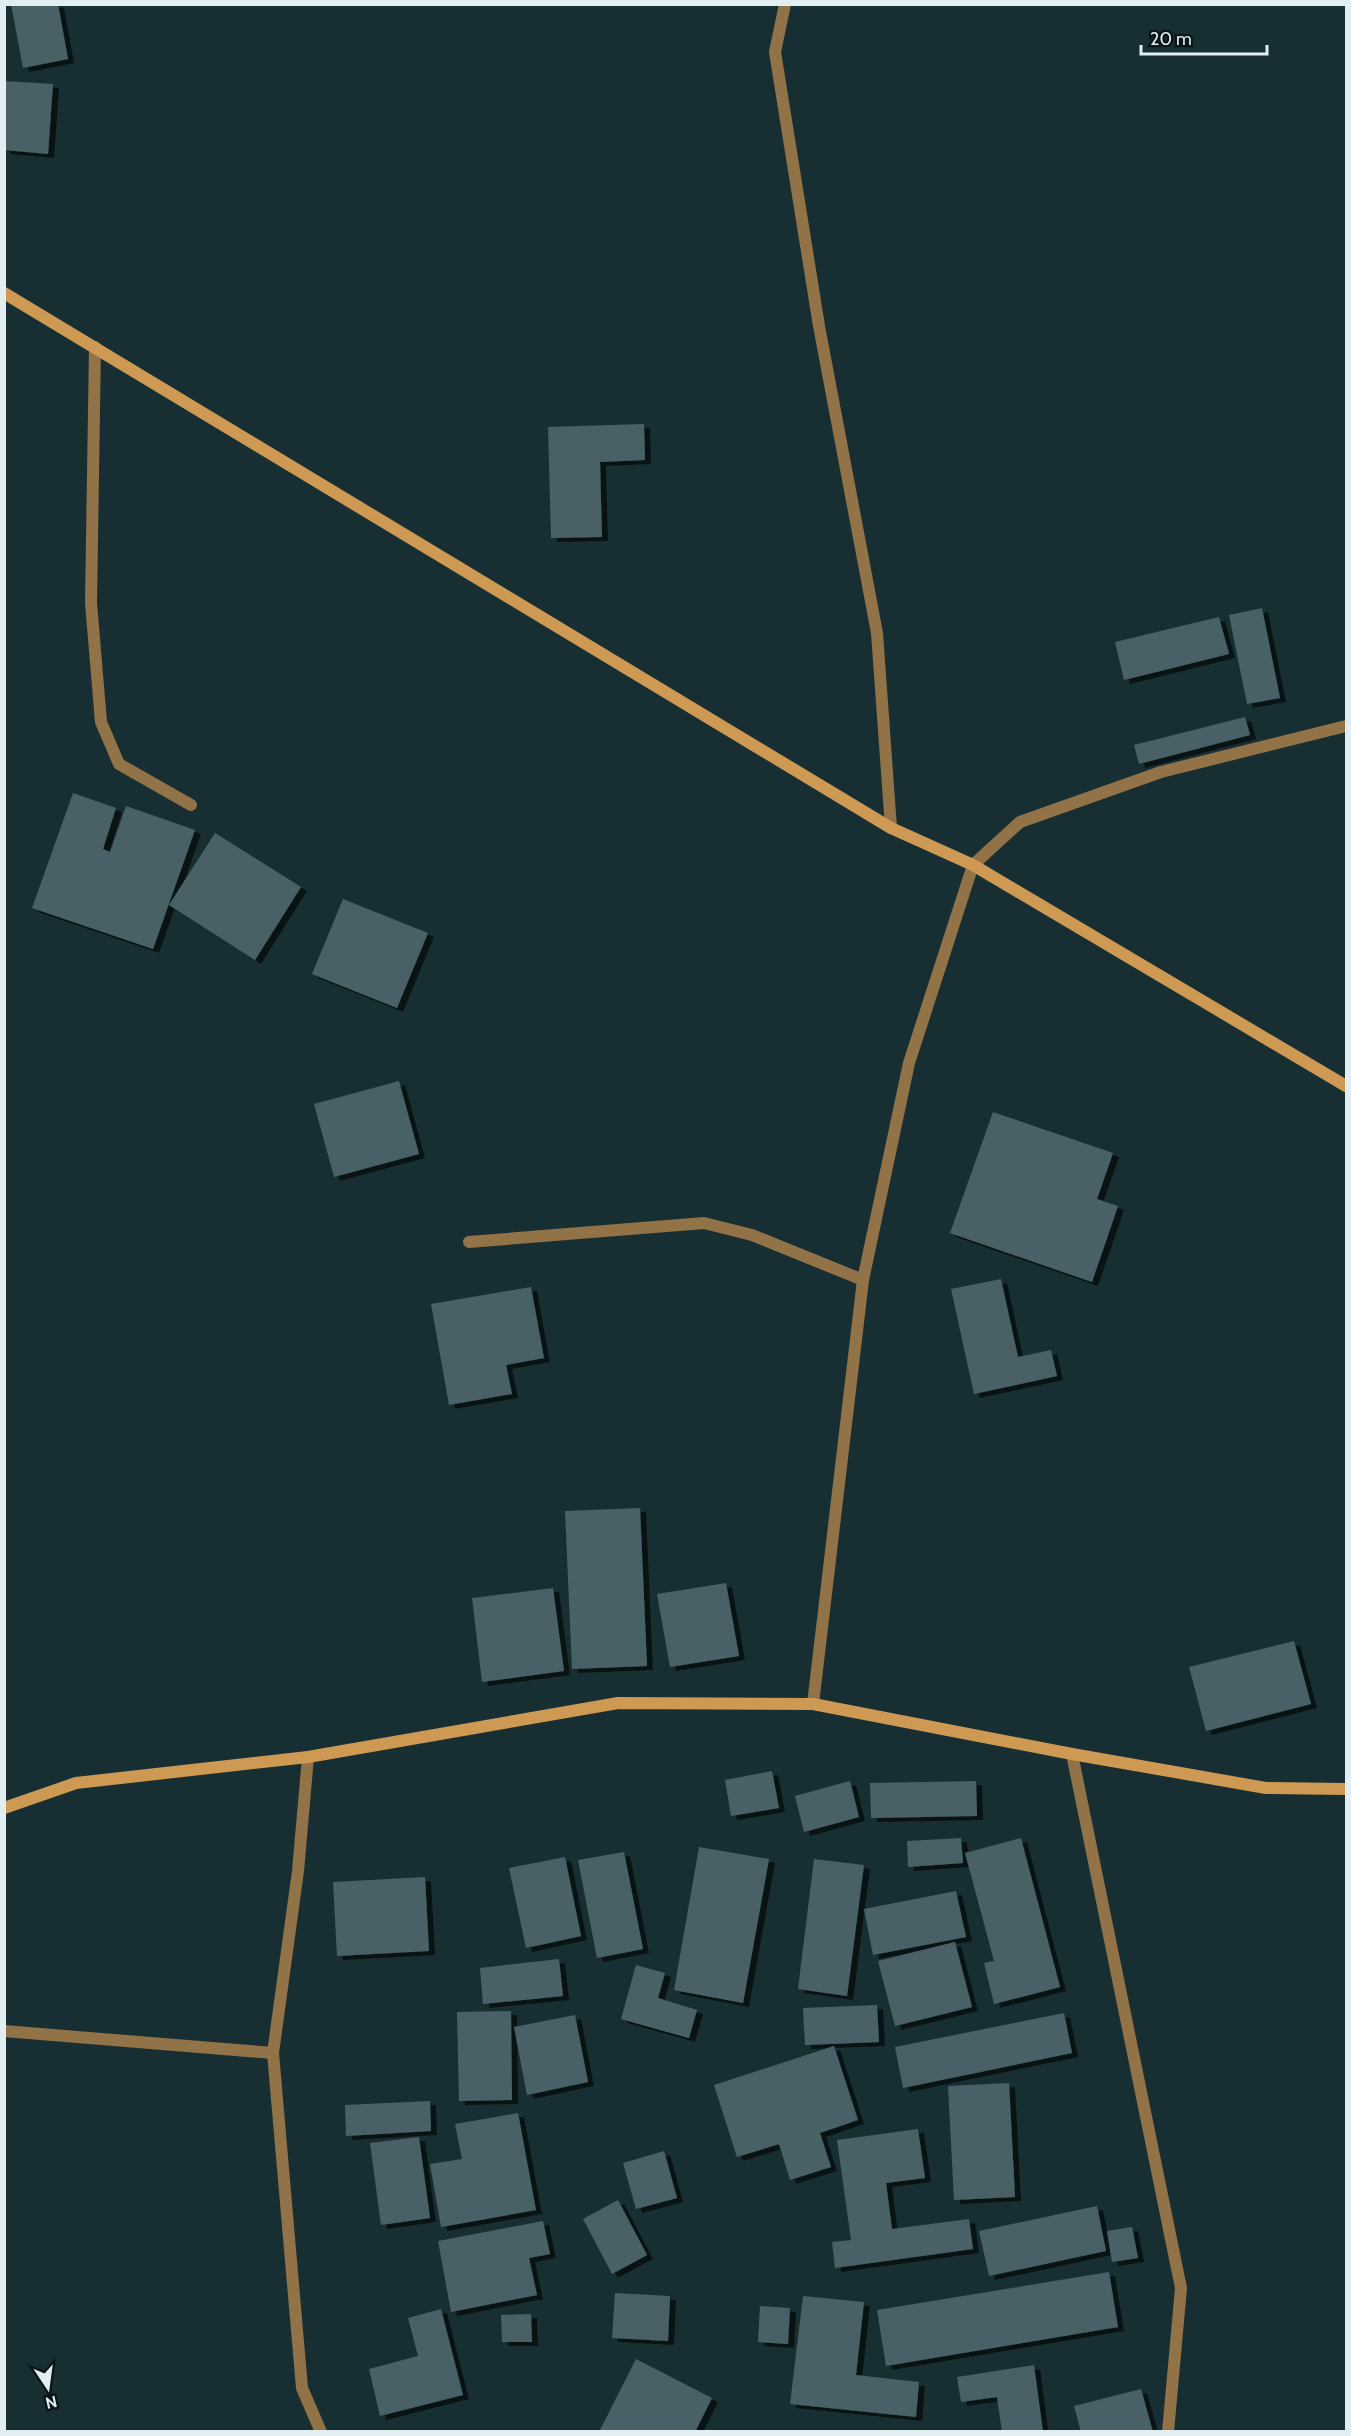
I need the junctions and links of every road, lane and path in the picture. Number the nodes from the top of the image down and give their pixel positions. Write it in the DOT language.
graph roads {
  1 [pos="785,4"];
  2 [pos="4,293"];
  3 [pos="95,347"];
  4 [pos="1347,726"];
  5 [pos="191,805"];
  6 [pos="891,828"];
  7 [pos="973,865"];
  8 [pos="1347,1086"];
  9 [pos="469,1242"];
  10 [pos="863,1280"];
  11 [pos="813,1704"];
  12 [pos="1072,1754"];
  13 [pos="308,1757"];
  14 [pos="1347,1789"];
  15 [pos="4,1808"];
  16 [pos="4,2031"];
  17 [pos="273,2053"];
  18 [pos="321,2432"];
  19 [pos="1168,2432"];
  1 -- 6 [label="street"];
  2 -- 3 [label="street"];
  3 -- 5 [label="street"];
  3 -- 6 [label="street"];
  4 -- 7 [label="street"];
  6 -- 7 [label="street"];
  7 -- 8 [label="street"];
  7 -- 10 [label="street"];
  9 -- 10 [label="street"];
  10 -- 11 [label="street"];
  11 -- 12 [label="street"];
  11 -- 13 [label="street"];
  12 -- 14 [label="street"];
  12 -- 19 [label="street"];
  13 -- 15 [label="street"];
  13 -- 17 [label="street"];
  16 -- 17 [label="street"];
  17 -- 18 [label="street"];
}
